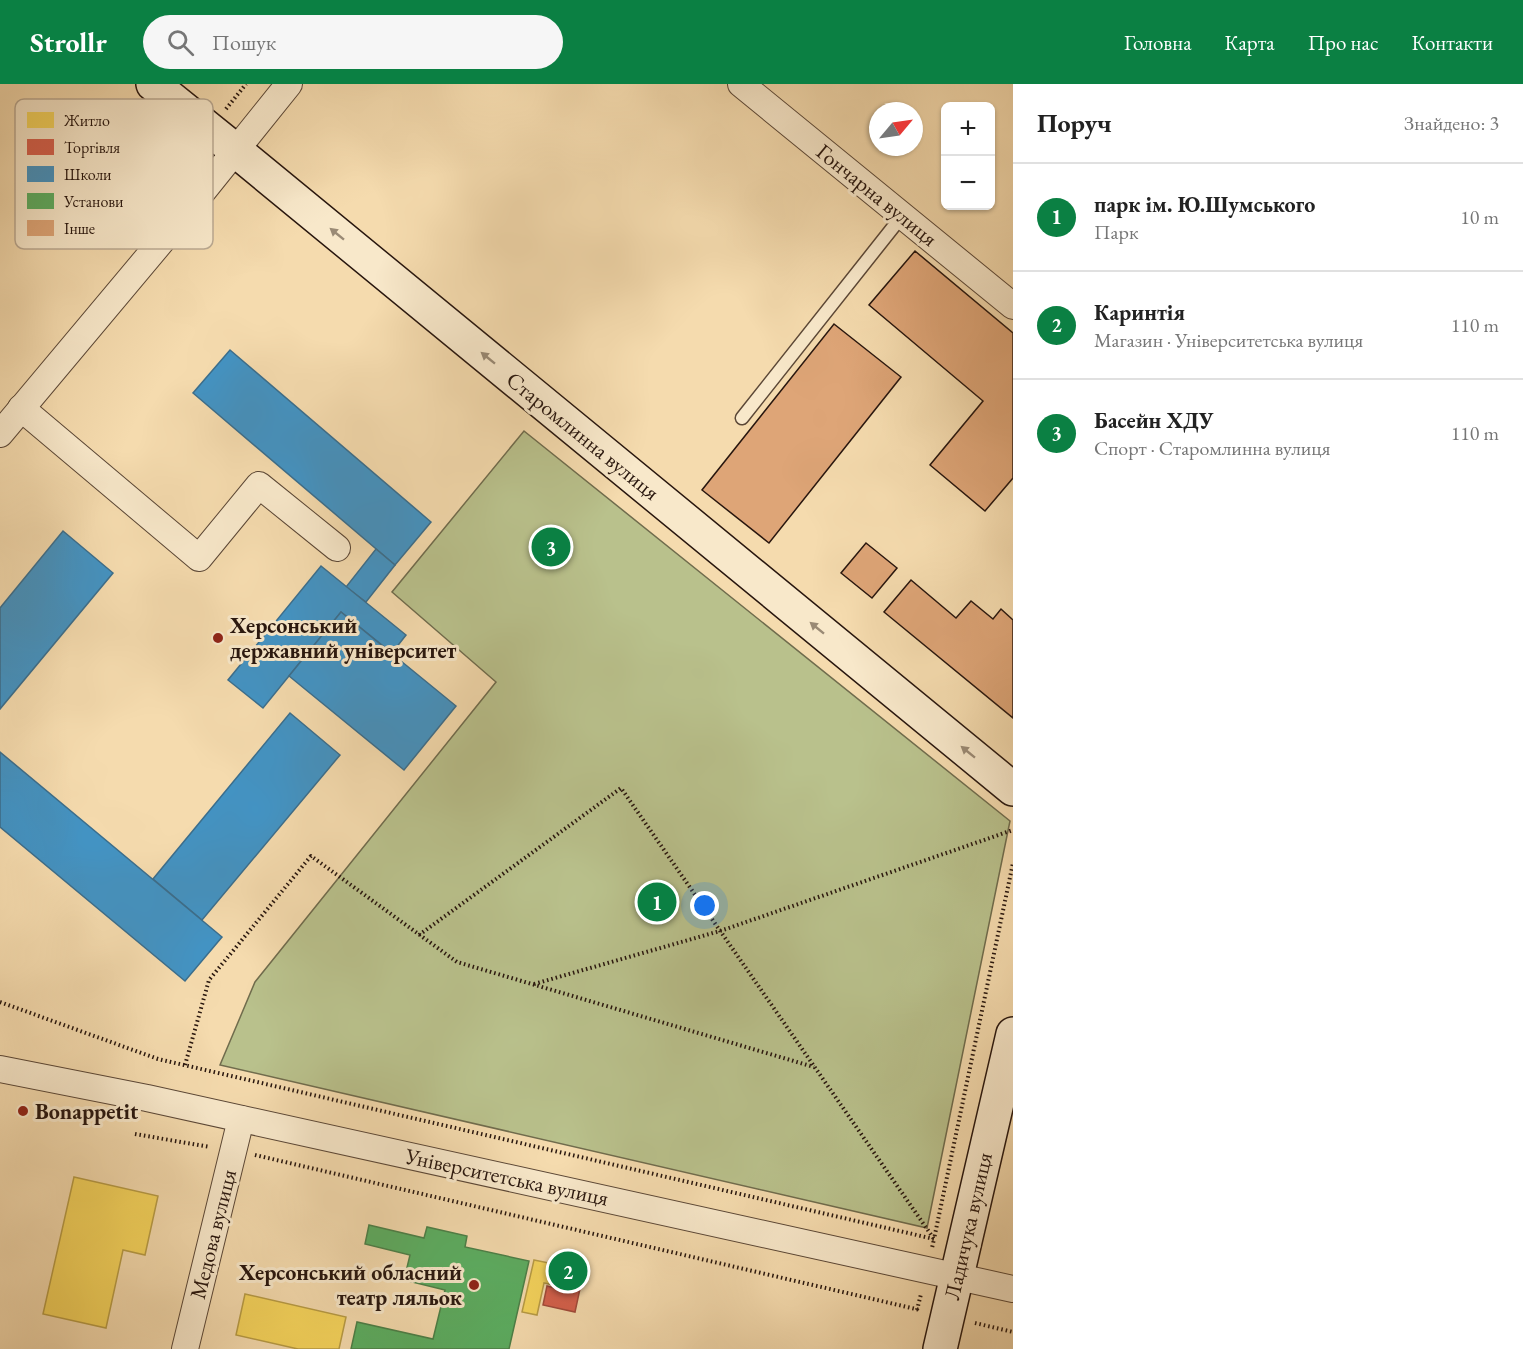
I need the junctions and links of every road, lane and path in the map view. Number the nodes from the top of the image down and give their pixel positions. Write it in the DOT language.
graph roads {
  1 [pos="153,84"];
  2 [pos="289,84"];
  3 [pos="741,84"];
  4 [pos="172,99"];
  5 [pos="213,132"];
  6 [pos="236,150"];
  7 [pos="213,179"];
  8 [pos="902,216"];
  9 [pos="155,249"];
  10 [pos="1013,306"];
  11 [pos="21,408"];
  12 [pos="742,418"];
  13 [pos="0,434"];
  14 [pos="336,548"];
  15 [pos="1013,789"];
  16 [pos="1013,830"];
  17 [pos="1013,863"];
  18 [pos="720,931"];
  19 [pos="419,935"];
  20 [pos="533,984"];
  21 [pos="0,1002"];
  22 [pos="1013,1034"];
  23 [pos="184,1065"];
  24 [pos="815,1067"];
  25 [pos="0,1069"];
  26 [pos="241,1119"];
  27 [pos="135,1134"];
  28 [pos="234,1151"];
  29 [pos="934,1239"];
  30 [pos="932,1248"];
  31 [pos="956,1276"];
  32 [pos="1013,1289"];
  33 [pos="921,1293"];
  34 [pos="917,1310"];
  35 [pos="925,1311"];
  36 [pos="972,1323"];
  37 [pos="1013,1332"];
  38 [pos="185,1349"];
  39 [pos="940,1349"];
  1 -- 4 [label="street, Старомлинна вулиця"];
  2 -- 6 [label="street"];
  3 -- 8 [label="street, Гончарна вулиця"];
  5 -- 6 [label="street, Старомлинна вулиця"];
  6 -- 7 [label="street"];
  15 -- 6 [label="street, Старомлинна вулиця, one-way"];
  8 -- 10 [label="street, Гончарна вулиця"];
  8 -- 12 [label="lane"];
  9 -- 11 [label="street"];
  11 -- 13 [label="street"];
  11 -- 14 [label="street"];
  16 -- 18 [label="path"];
  17 -- 29 [label="path"];
  18 -- 19 [label="path"];
  18 -- 20 [label="path"];
  18 -- 24 [label="path"];
  19 -- 20 [label="path"];
  19 -- 23 [label="path"];
  20 -- 24 [label="path"];
  21 -- 23 [label="path"];
  22 -- 31 [label="street, Ладичука вулиця"];
  23 -- 29 [label="path"];
  24 -- 29 [label="path"];
  25 -- 26 [label="street, Університетська вулиця"];
  26 -- 28 [label="street, Медова вулиця"];
  26 -- 31 [label="street, Університетська вулиця"];
  27 -- 28 [label="path"];
  28 -- 34 [label="path"];
  28 -- 38 [label="street, Медова вулиця"];
  29 -- 30 [label="path"];
  31 -- 32 [label="street, Університетська вулиця"];
  31 -- 39 [label="street, Ладичука вулиця"];
  33 -- 34 [label="path"];
  34 -- 35 [label="path"];
  36 -- 37 [label="path"];
}
